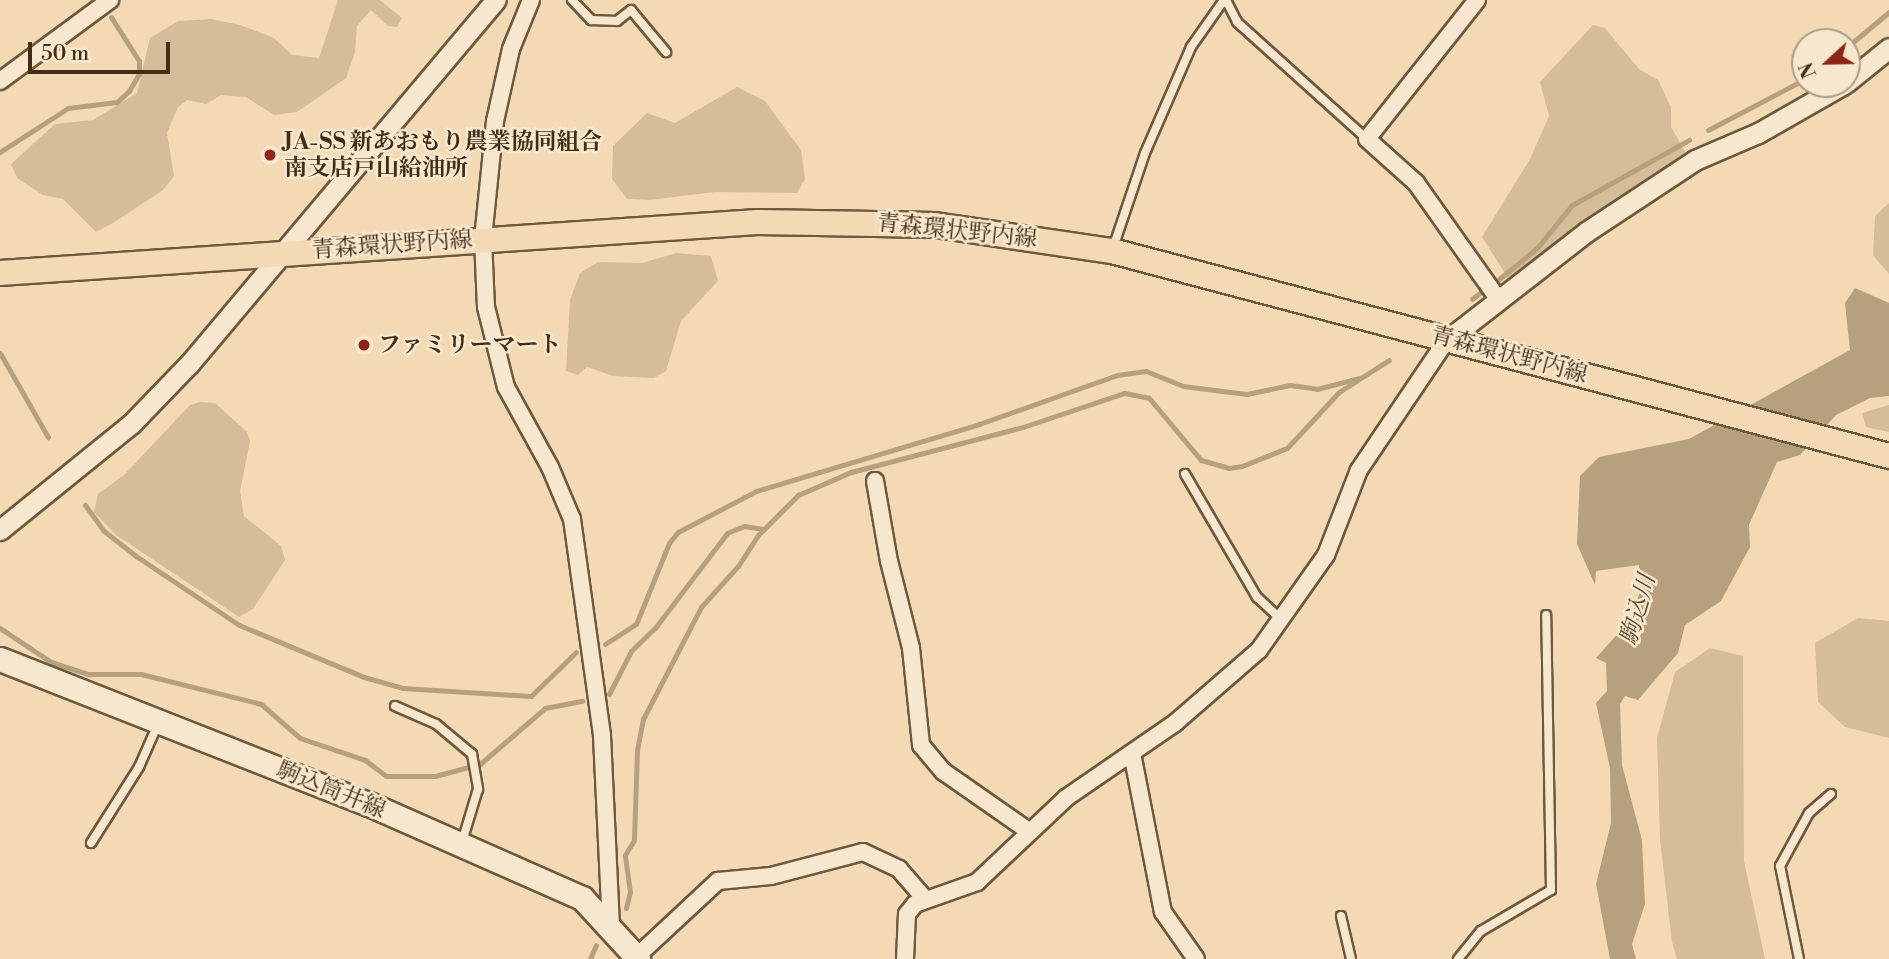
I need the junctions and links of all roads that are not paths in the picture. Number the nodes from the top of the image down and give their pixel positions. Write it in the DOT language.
graph roads {
  1 [pos="110,0"];
  2 [pos="495,0"];
  3 [pos="531,0"];
  4 [pos="572,0"];
  5 [pos="1225,0"];
  6 [pos="1477,0"];
  7 [pos="1889,48"];
  8 [pos="666,52"];
  9 [pos="1861,71"];
  10 [pos="0,81"];
  11 [pos="1820,98"];
  12 [pos="1367,139"];
  13 [pos="483,239"];
  14 [pos="285,251"];
  15 [pos="1112,251"];
  16 [pos="0,273"];
  17 [pos="1498,299"];
  18 [pos="1446,341"];
  19 [pos="1889,456"];
  20 [pos="1185,474"];
  21 [pos="875,481"];
  22 [pos="0,530"];
  23 [pos="1546,615"];
  24 [pos="1281,619"];
  25 [pos="0,659"];
  26 [pos="395,706"];
  27 [pos="159,722"];
  28 [pos="1132,753"];
  29 [pos="1831,794"];
  30 [pos="1027,830"];
  31 [pos="91,843"];
  32 [pos="461,844"];
  33 [pos="925,899"];
  34 [pos="1341,916"];
  35 [pos="611,927"];
  36 [pos="637,958"];
  37 [pos="905,959"];
  38 [pos="1196,959"];
  39 [pos="1351,959"];
  40 [pos="1458,959"];
  41 [pos="1799,959"];
  1 -- 10 [label="street"];
  2 -- 14 [label="street"];
  3 -- 13 [label="street"];
  4 -- 8 [label="lane"];
  5 -- 12 [label="lane"];
  5 -- 15 [label="lane"];
  6 -- 12 [label="street"];
  7 -- 9 [label="street"];
  11 -- 17 [label="street"];
  12 -- 17 [label="street"];
  13 -- 14 [label="main road, 青森環状野内線"];
  13 -- 15 [label="main road, 青森環状野内線"];
  13 -- 35 [label="street"];
  14 -- 16 [label="main road, 青森環状野内線"];
  14 -- 22 [label="street"];
  15 -- 18 [label="main road, 青森環状野内線"];
  17 -- 18 [label="street"];
  18 -- 19 [label="main road, 青森環状野内線"];
  18 -- 24 [label="street"];
  20 -- 24 [label="lane"];
  21 -- 30 [label="street"];
  23 -- 40 [label="lane"];
  24 -- 28 [label="street"];
  25 -- 27 [label="main road, 駒込筒井線"];
  26 -- 32 [label="lane"];
  27 -- 31 [label="lane"];
  27 -- 32 [label="main road, 駒込筒井線"];
  28 -- 30 [label="street"];
  28 -- 38 [label="street"];
  29 -- 41 [label="lane"];
  30 -- 33 [label="street"];
  32 -- 35 [label="main road, 駒込筒井線"];
  33 -- 36 [label="street"];
  33 -- 37 [label="street"];
  34 -- 39 [label="lane"];
  35 -- 36 [label="main road, 駒込筒井線"];
}
